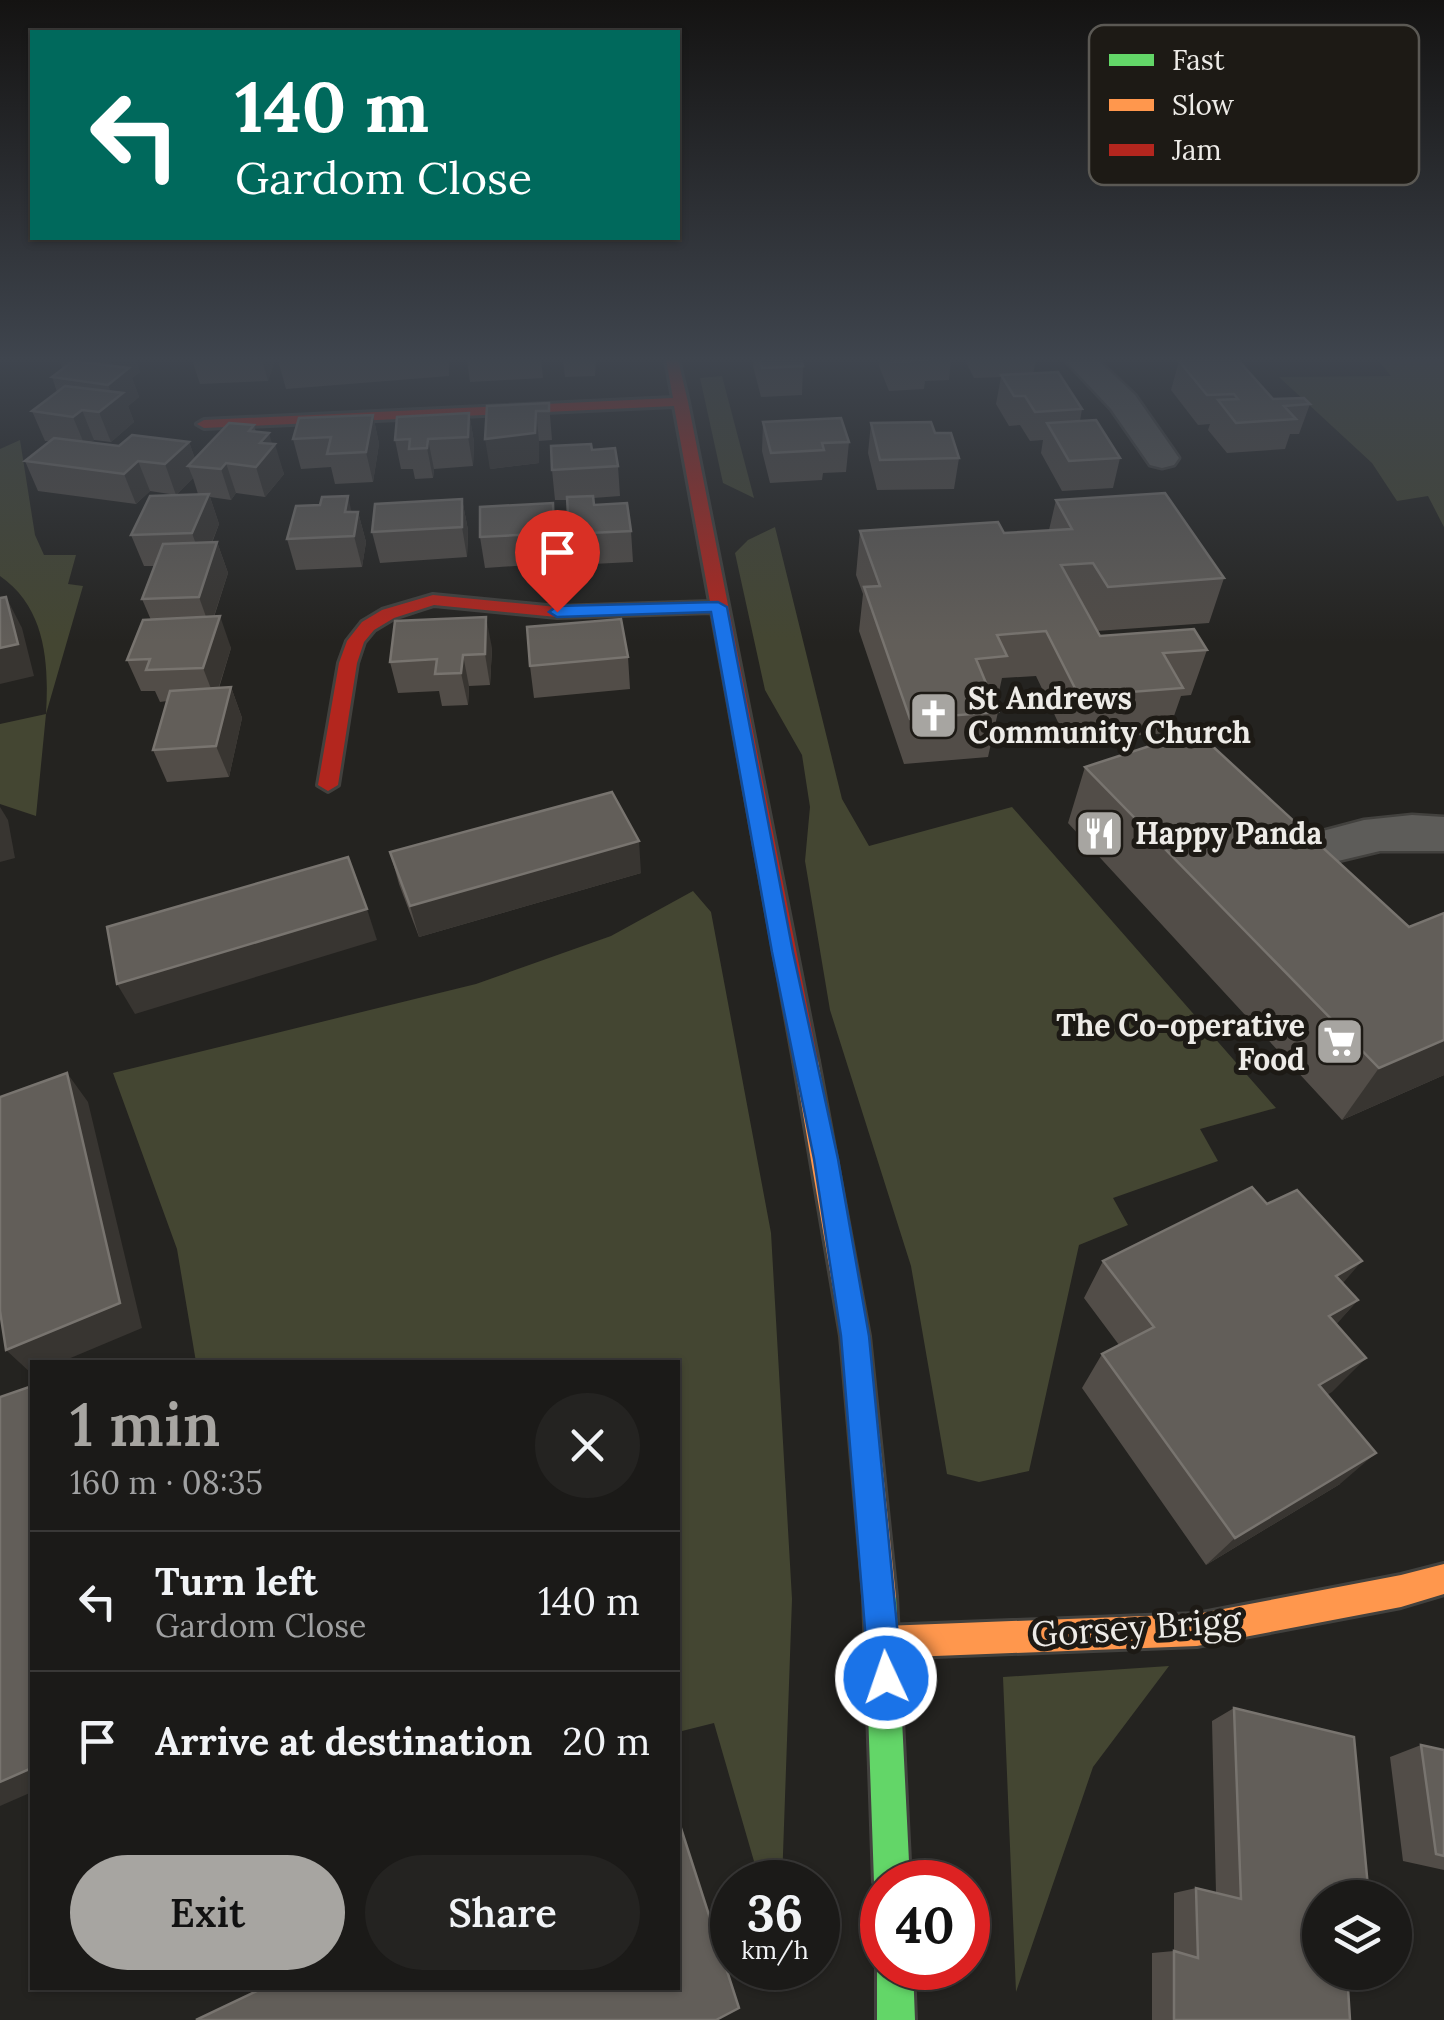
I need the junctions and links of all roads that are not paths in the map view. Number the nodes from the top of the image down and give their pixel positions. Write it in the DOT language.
graph roads {
  1 [pos="690,454"];
  2 [pos="1159,454"];
  3 [pos="1162,458"];
  4 [pos="718,607"];
  5 [pos="328,785"];
  6 [pos="1280,815"];
  7 [pos="1444,834"];
  8 [pos="1318,849"];
  9 [pos="1358,887"];
  10 [pos="1444,1578"];
  11 [pos="884,1642"];
  12 [pos="891,1860"];
  13 [pos="895,1990"];
  14 [pos="896,2020"];
  1 -- 4 [label="street"];
  2 -- 3 [label="street"];
  4 -- 5 [label="street"];
  4 -- 11 [label="street"];
  6 -- 8 [label="street"];
  7 -- 8 [label="street"];
  8 -- 9 [label="street"];
  10 -- 11 [label="street, Gorsey Brigg"];
  11 -- 12 [label="street"];
  13 -- 14 [label="street"];
}
